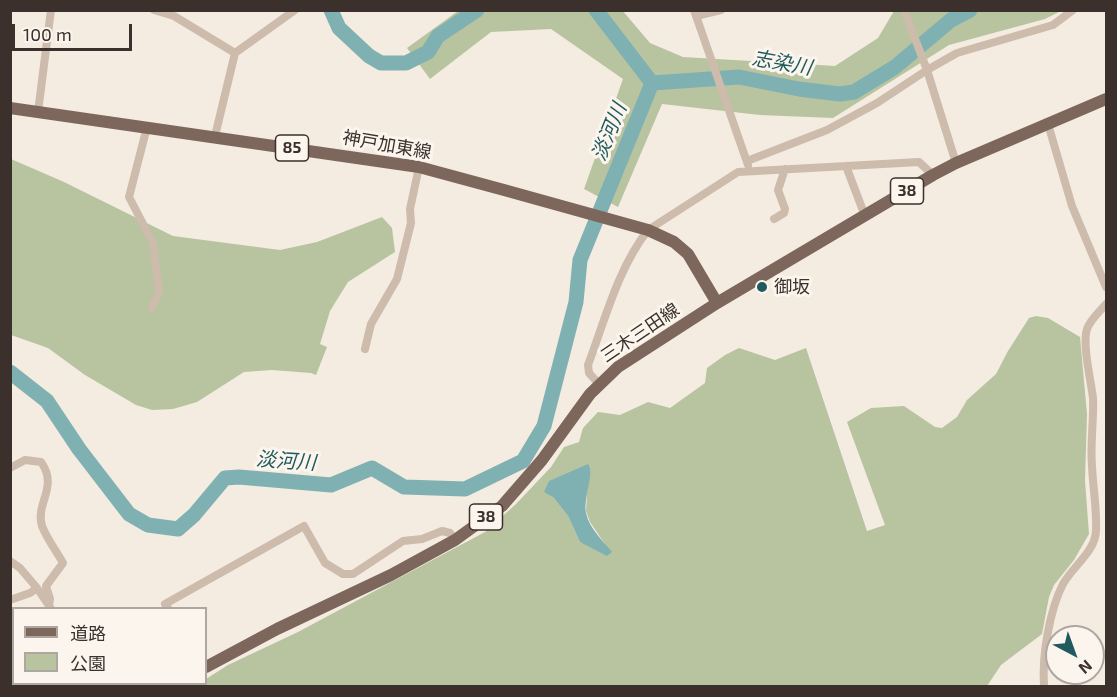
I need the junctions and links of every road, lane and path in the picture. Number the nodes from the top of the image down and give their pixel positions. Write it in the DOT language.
graph roads {
  1 [pos="51,10"];
  2 [pos="154,10"];
  3 [pos="295,10"];
  4 [pos="721,10"];
  5 [pos="904,10"];
  6 [pos="1073,10"];
  7 [pos="175,13"];
  8 [pos="695,13"];
  9 [pos="235,52"];
  10 [pos="927,70"];
  11 [pos="1107,99"];
  12 [pos="10,108"];
  13 [pos="38,112"];
  14 [pos="1048,124"];
  15 [pos="147,127"];
  16 [pos="215,136"];
  17 [pos="747,161"];
  18 [pos="956,163"];
  19 [pos="846,166"];
  20 [pos="419,167"];
  21 [pos="785,169"];
  22 [pos="749,171"];
  23 [pos="933,175"];
  24 [pos="865,216"];
  25 [pos="774,219"];
  26 [pos="648,230"];
  27 [pos="1107,287"];
  28 [pos="717,303"];
  29 [pos="1107,304"];
  30 [pos="152,308"];
  31 [pos="365,349"];
  32 [pos="599,384"];
  33 [pos="10,468"];
  34 [pos="455,540"];
  35 [pos="10,561"];
  36 [pos="37,588"];
  37 [pos="10,600"];
  38 [pos="50,607"];
  39 [pos="167,607"];
  40 [pos="207,666"];
  41 [pos="1044,687"];
  1 -- 13 [label="street"];
  2 -- 7 [label="street"];
  3 -- 9 [label="street"];
  4 -- 8 [label="street"];
  5 -- 10 [label="street"];
  6 -- 10 [label="street"];
  7 -- 9 [label="street"];
  8 -- 17 [label="street"];
  9 -- 16 [label="street"];
  10 -- 17 [label="street"];
  10 -- 18 [label="street"];
  11 -- 14 [label="main road, 三木三田線 / 38"];
  12 -- 13 [label="main road, 神戸加東線 / 85"];
  13 -- 15 [label="main road, 神戸加東線 / 85"];
  14 -- 18 [label="main road, 三木三田線 / 38"];
  14 -- 27 [label="street"];
  15 -- 16 [label="main road, 神戸加東線 / 85"];
  15 -- 30 [label="street"];
  16 -- 20 [label="main road, 神戸加東線 / 85"];
  17 -- 22 [label="street"];
  18 -- 23 [label="main road, 三木三田線 / 38"];
  19 -- 21 [label="street"];
  19 -- 23 [label="street"];
  19 -- 24 [label="street"];
  20 -- 26 [label="main road, 神戸加東線 / 85"];
  20 -- 31 [label="street"];
  21 -- 22 [label="street"];
  21 -- 25 [label="street"];
  22 -- 26 [label="street"];
  23 -- 24 [label="main road, 三木三田線 / 38"];
  24 -- 28 [label="main road, 三木三田線 / 38"];
  26 -- 28 [label="main road, 神戸加東線 / 85"];
  26 -- 32 [label="street"];
  28 -- 32 [label="main road, 三木三田線 / 38"];
  29 -- 41 [label="street"];
  32 -- 34 [label="main road, 三木三田線 / 38"];
  33 -- 38 [label="street"];
  34 -- 39 [label="street"];
  34 -- 40 [label="main road, 三木三田線 / 38"];
  35 -- 36 [label="street"];
  36 -- 37 [label="street"];
  36 -- 38 [label="street"];
}
